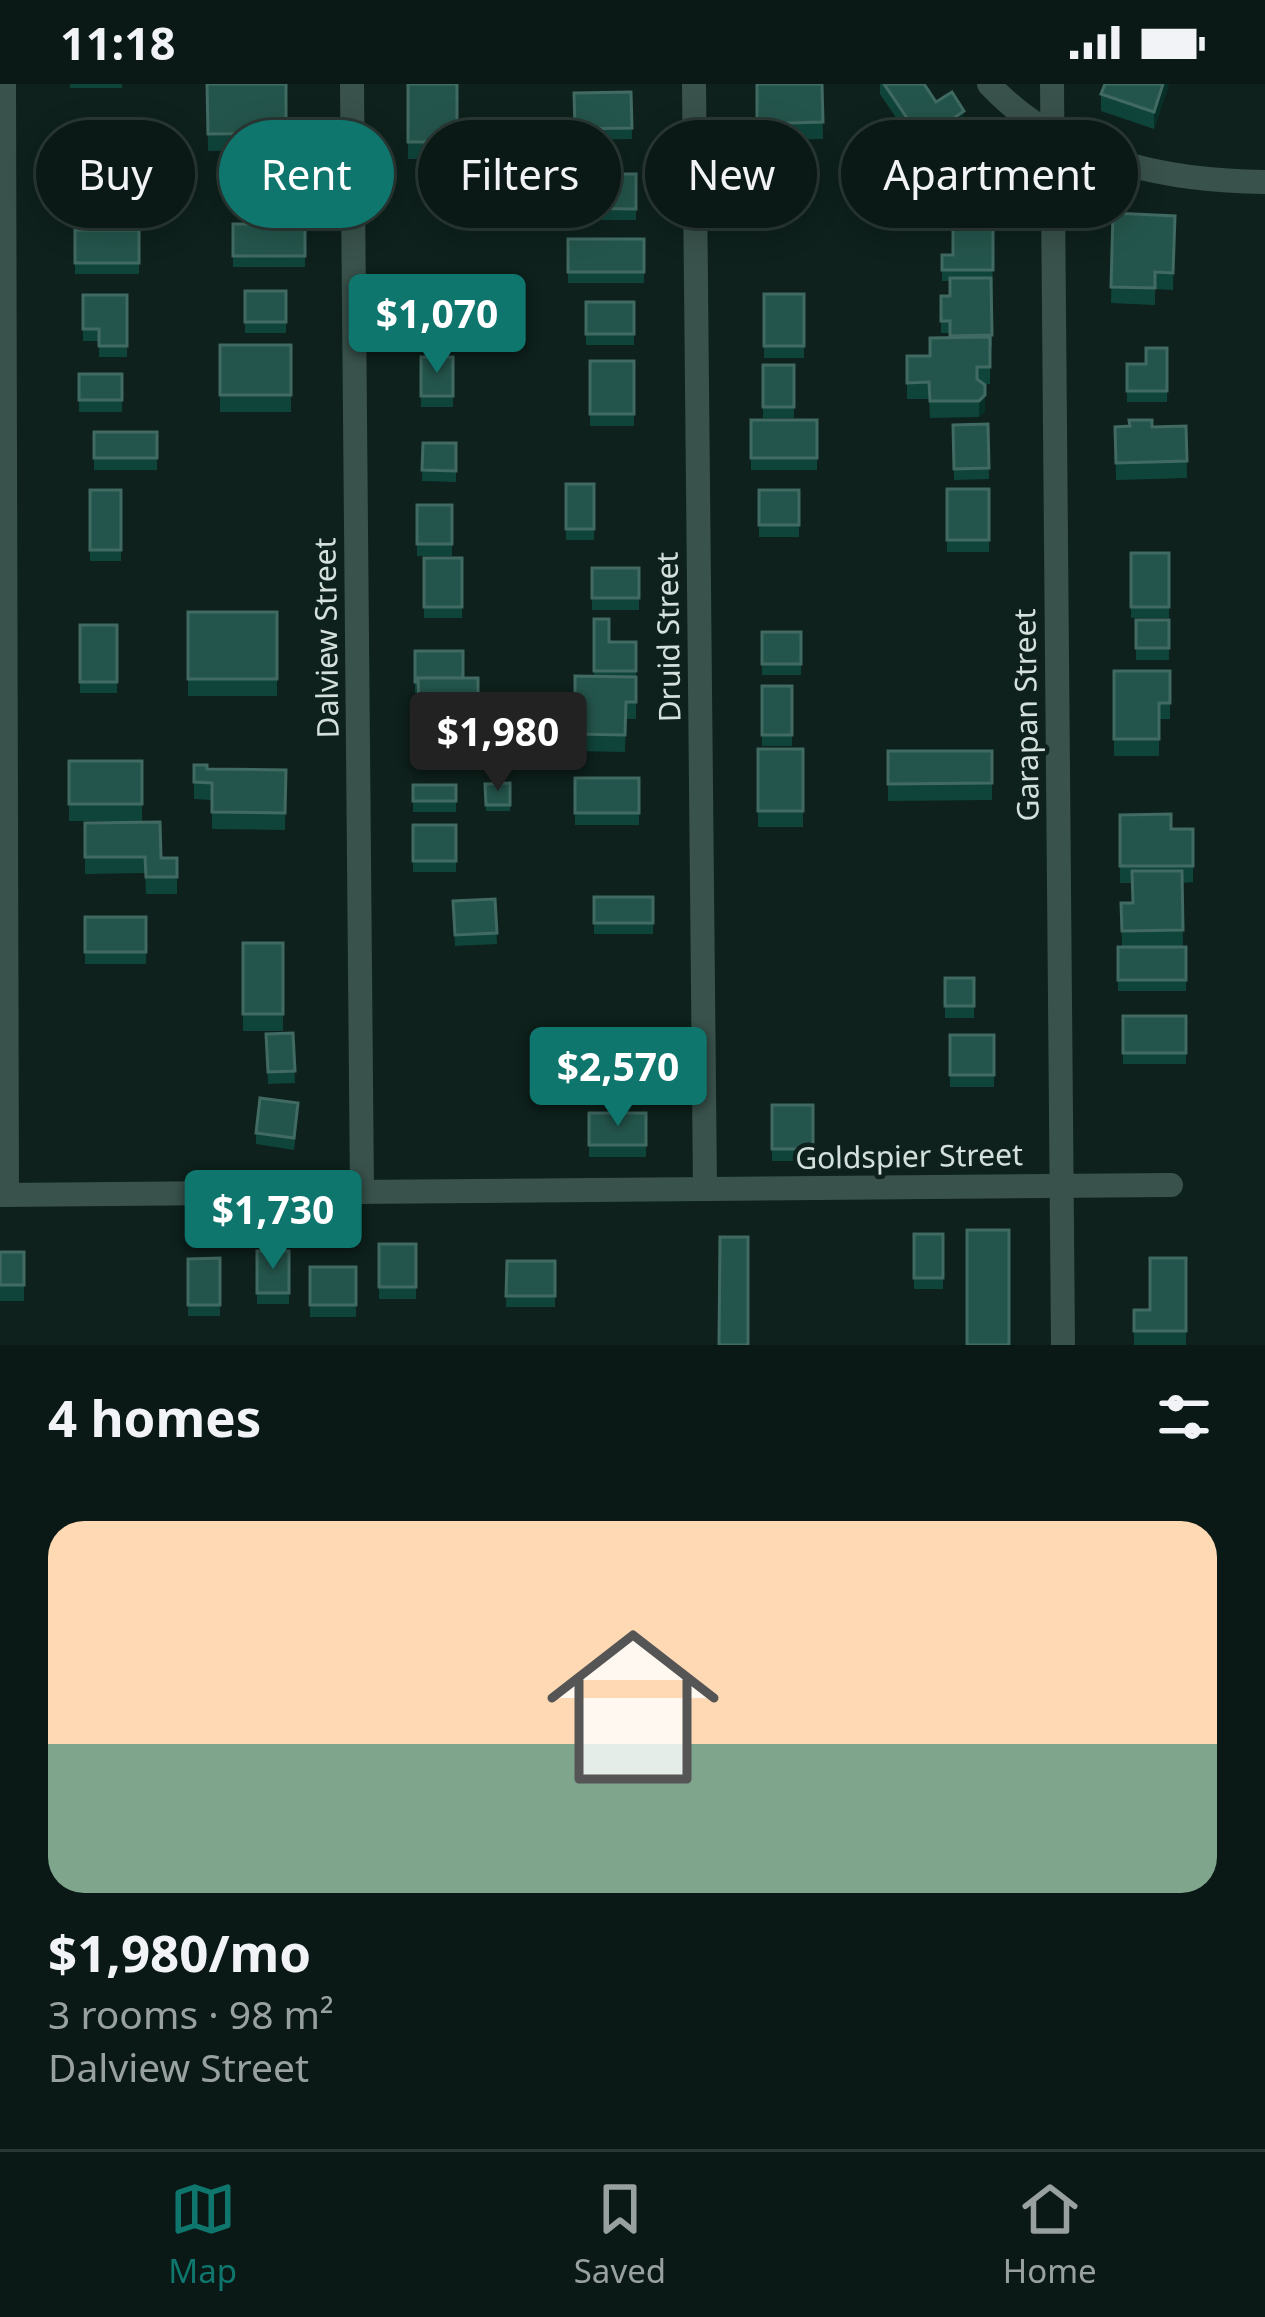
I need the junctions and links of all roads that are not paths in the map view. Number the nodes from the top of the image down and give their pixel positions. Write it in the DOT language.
graph roads {
  1 [pos="4,84"];
  2 [pos="352,84"];
  3 [pos="694,84"];
  4 [pos="988,84"];
  5 [pos="1052,84"];
  6 [pos="1031,120"];
  7 [pos="1052,120"];
  8 [pos="1138,166"];
  9 [pos="1265,182"];
  10 [pos="1053,228"];
  11 [pos="1171,1185"];
  12 [pos="1064,1186"];
  13 [pos="705,1189"];
  14 [pos="362,1192"];
  15 [pos="3,1195"];
  16 [pos="1063,1345"];
  1 -- 15 [label="street"];
  2 -- 14 [label="street, Dalview Street"];
  3 -- 13 [label="street, Druid Street"];
  4 -- 6 [label="street"];
  5 -- 7 [label="street, Garapan Street"];
  8 -- 9 [label="street"];
  10 -- 12 [label="street, Garapan Street"];
  11 -- 12 [label="street, Goldspier Street"];
  12 -- 13 [label="street, Goldspier Street"];
  12 -- 16 [label="street, Garapan Street"];
  13 -- 14 [label="street, Goldspier Street"];
  14 -- 15 [label="street, Goldspier Street"];
}
